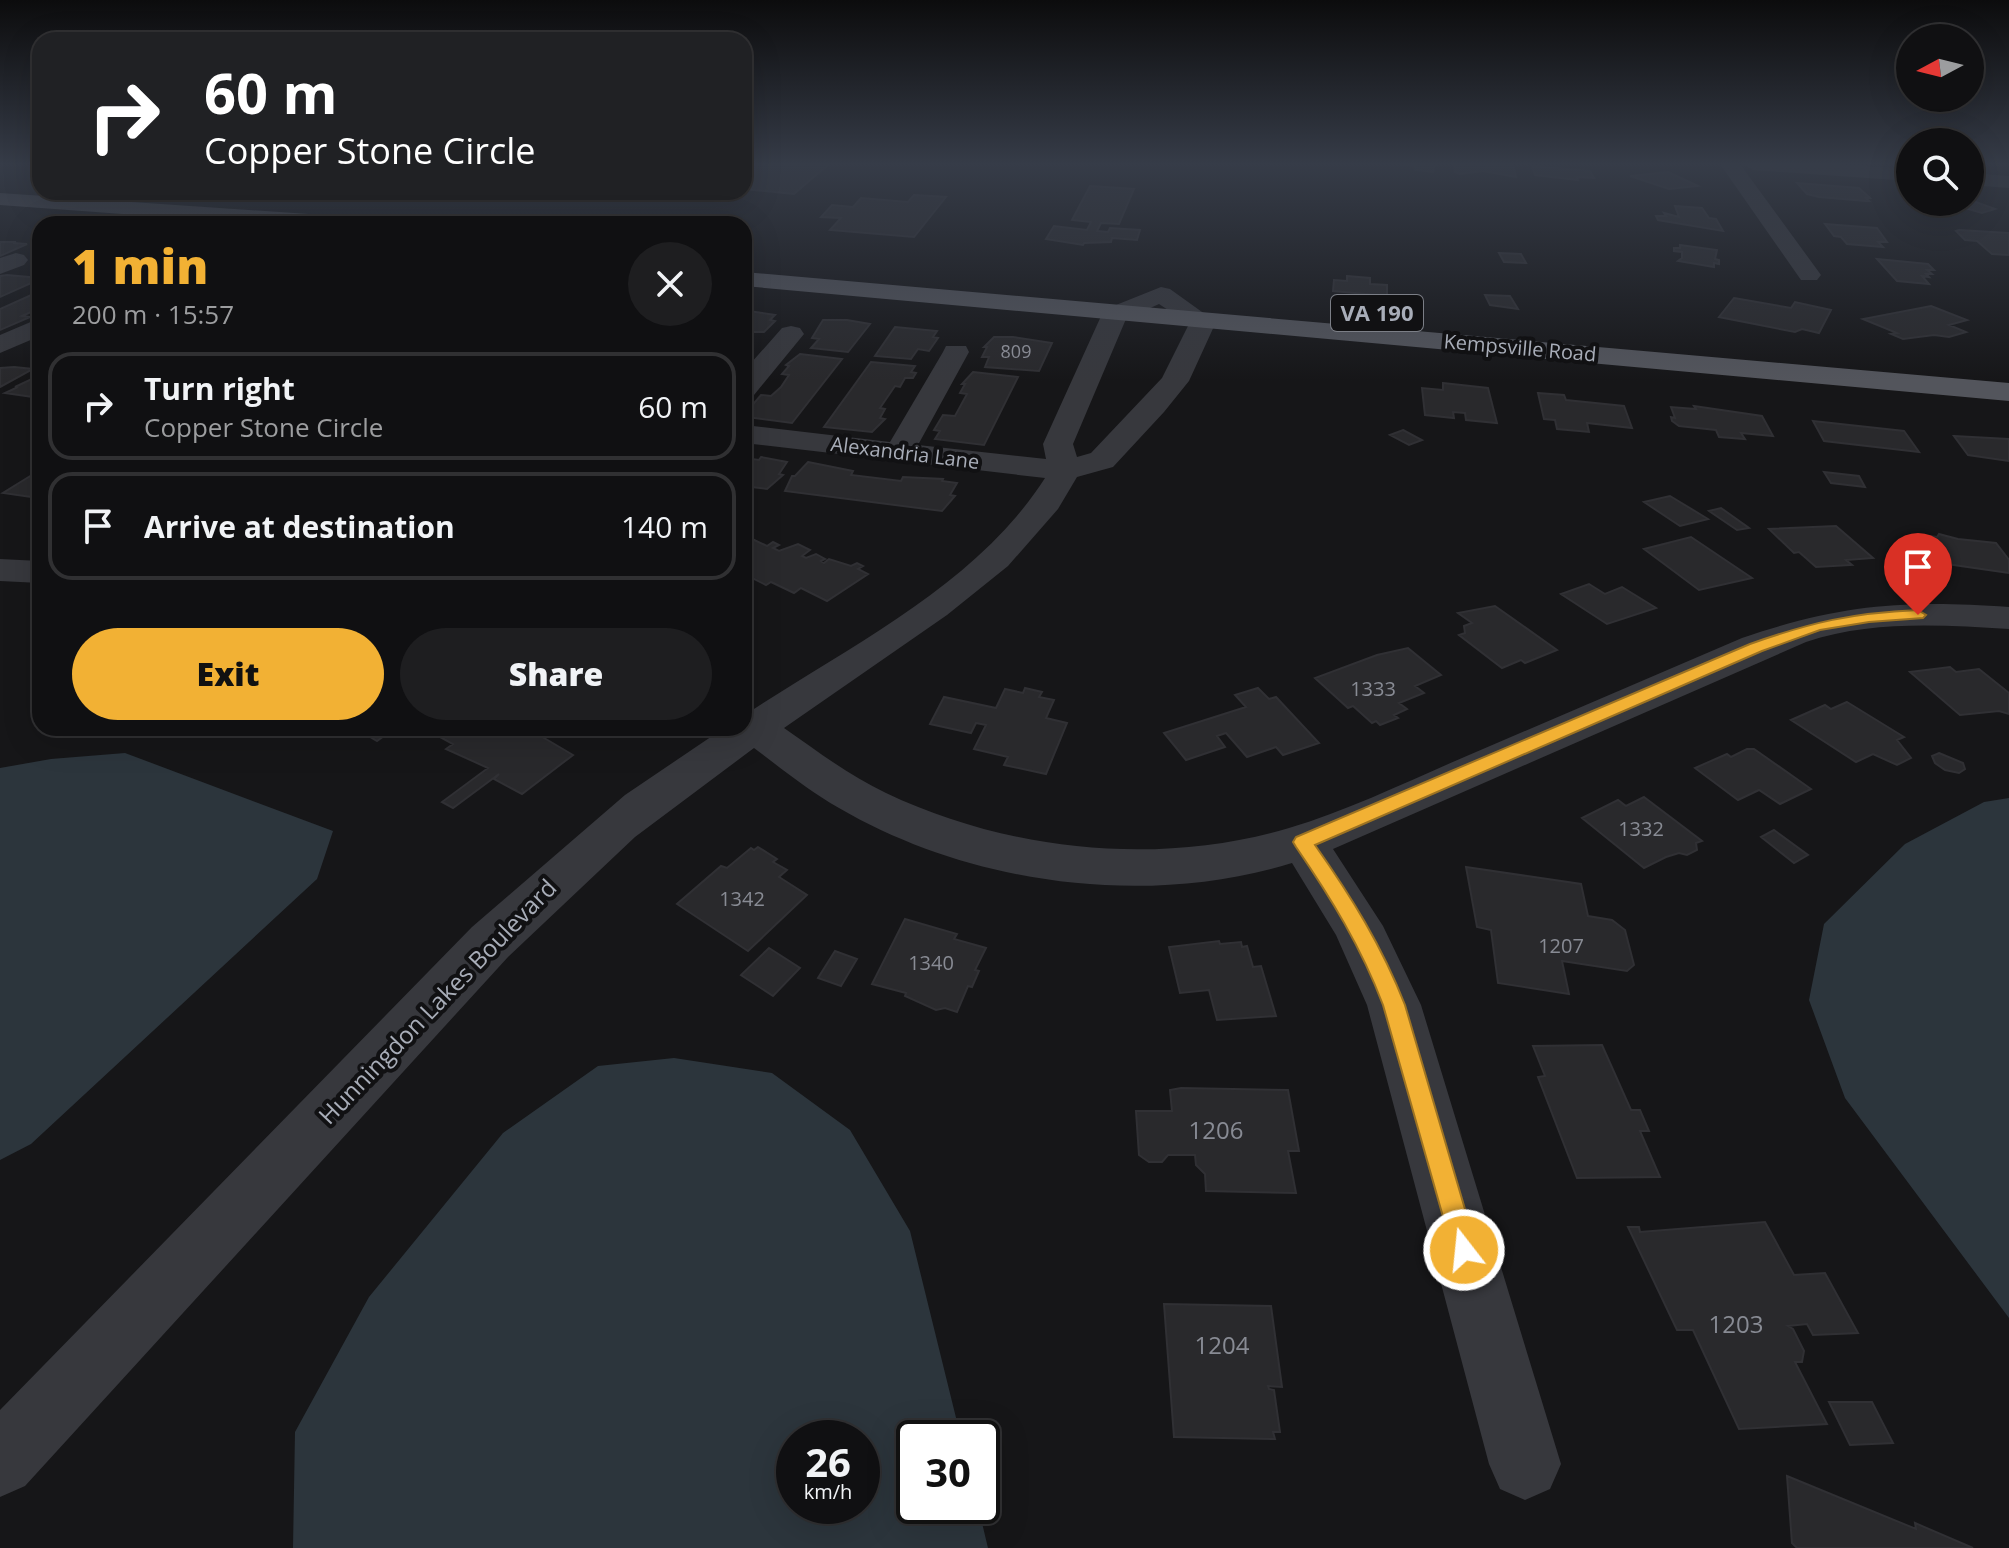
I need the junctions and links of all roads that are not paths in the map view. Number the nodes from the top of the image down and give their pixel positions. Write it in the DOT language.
graph roads {
  1 [pos="1781,236"];
  2 [pos="752,259"];
  3 [pos="1809,275"];
  4 [pos="752,280"];
  5 [pos="1161,294"];
  6 [pos="1115,314"];
  7 [pos="1203,322"];
  8 [pos="32,330"];
  9 [pos="791,334"];
  10 [pos="0,347"];
  11 [pos="32,352"];
  12 [pos="956,352"];
  13 [pos="1993,366"];
  14 [pos="752,380"];
  15 [pos="2009,392"];
  16 [pos="752,435"];
  17 [pos="899,452"];
  18 [pos="1065,471"];
  19 [pos="0,570"];
  20 [pos="32,572"];
  21 [pos="2009,618"];
  22 [pos="752,723"];
  23 [pos="752,725"];
  24 [pos="735,736"];
  25 [pos="1303,842"];
  26 [pos="0,1461"];
  27 [pos="1525,1464"];
  1 -- 3 [label="street"];
  2 -- 5 [label="main road, Kempsville Road / VA 190"];
  4 -- 6 [label="main road, Kempsville Road / VA 190"];
  5 -- 6 [label="street"];
  5 -- 7 [label="street"];
  5 -- 13 [label="main road, Kempsville Road / VA 190"];
  6 -- 7 [label="main road, Kempsville Road / VA 190"];
  6 -- 18 [label="street"];
  7 -- 15 [label="main road, Kempsville Road / VA 190"];
  7 -- 18 [label="street"];
  8 -- 10 [label="street"];
  9 -- 14 [label="street"];
  10 -- 11 [label="street"];
  12 -- 17 [label="street"];
  16 -- 17 [label="street, Alexandria Lane"];
  17 -- 18 [label="street, Alexandria Lane"];
  18 -- 22 [label="street, Hunningdon Lakes Boulevard"];
  19 -- 20 [label="street"];
  21 -- 25 [label="street"];
  23 -- 25 [label="street"];
  24 -- 26 [label="street, Hunningdon Lakes Boulevard"];
  25 -- 27 [label="street"];
}
